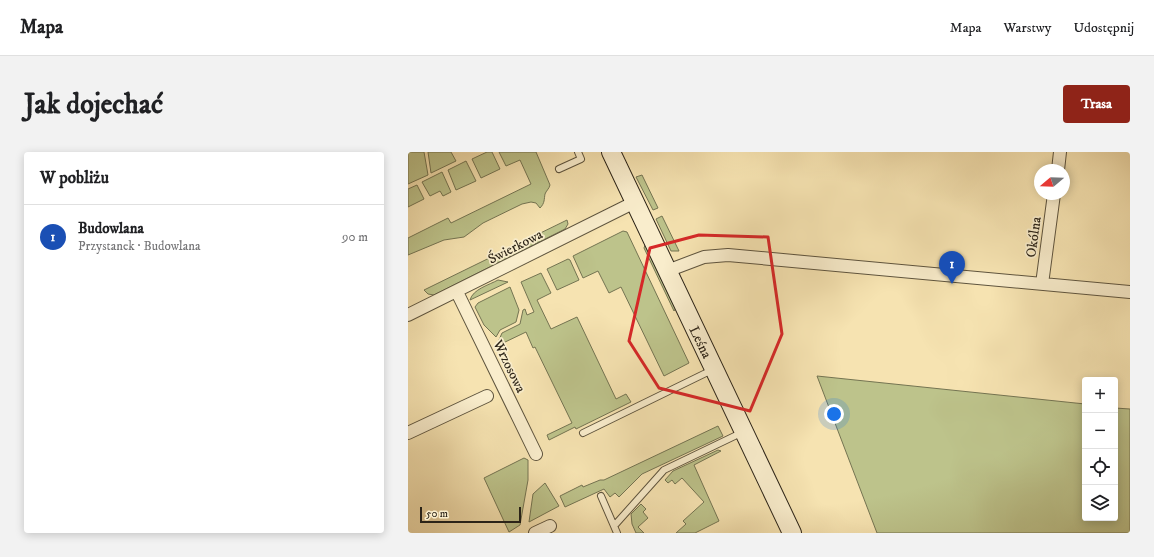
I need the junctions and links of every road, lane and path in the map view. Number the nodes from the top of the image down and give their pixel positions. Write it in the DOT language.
graph roads {
  1 [pos="578,152"];
  2 [pos="611,152"];
  3 [pos="1060,152"];
  4 [pos="1059,164"];
  5 [pos="559,169"];
  6 [pos="1053,200"];
  7 [pos="635,202"];
  8 [pos="667,271"];
  9 [pos="1042,284"];
  10 [pos="457,292"];
  11 [pos="1130,292"];
  12 [pos="408,315"];
  13 [pos="714,369"];
  14 [pos="487,396"];
  15 [pos="744,432"];
  16 [pos="408,433"];
  17 [pos="583,433"];
  18 [pos="536,454"];
  19 [pos="601,496"];
  20 [pos="550,526"];
  21 [pos="614,526"];
  22 [pos="536,533"];
  23 [pos="617,533"];
  24 [pos="792,533"];
  1 -- 5 [label="lane"];
  2 -- 7 [label="street, Leśna"];
  3 -- 4 [label="street"];
  6 -- 9 [label="street, Okólna"];
  7 -- 8 [label="street, Leśna"];
  7 -- 10 [label="street, Świerkowa"];
  8 -- 9 [label="street"];
  8 -- 13 [label="street, Leśna"];
  9 -- 11 [label="street"];
  10 -- 12 [label="street, Świerkowa"];
  10 -- 18 [label="street, Wrzosowa"];
  13 -- 15 [label="street, Leśna"];
  13 -- 17 [label="lane"];
  14 -- 16 [label="street"];
  15 -- 21 [label="lane"];
  15 -- 24 [label="street, Leśna"];
  19 -- 21 [label="lane"];
  20 -- 22 [label="street"];
  21 -- 23 [label="lane"];
}
